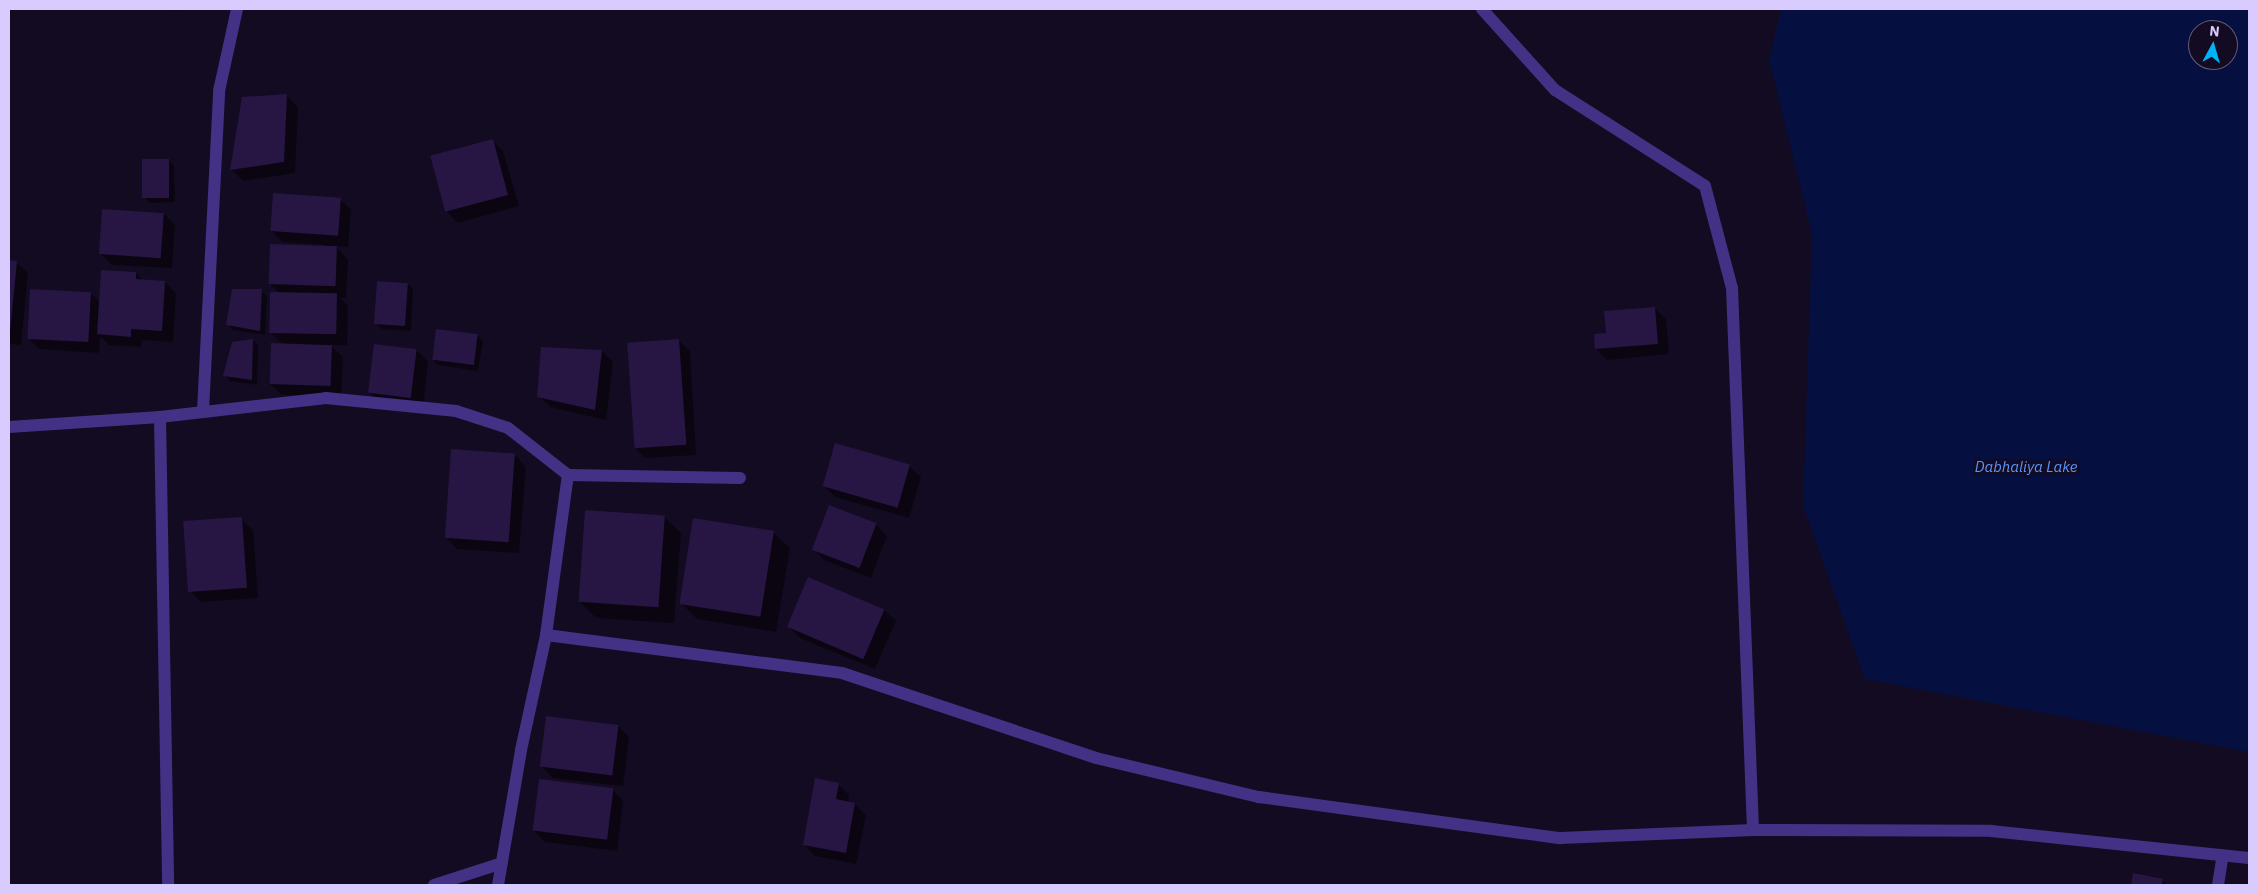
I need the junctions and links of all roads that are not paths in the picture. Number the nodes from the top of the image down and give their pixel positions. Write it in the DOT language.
graph roads {
  1 [pos="237,9"];
  2 [pos="1482,9"];
  3 [pos="204,411"];
  4 [pos="160,417"];
  5 [pos="9,427"];
  6 [pos="568,475"];
  7 [pos="740,478"];
  8 [pos="546,635"];
  9 [pos="1753,830"];
  10 [pos="2223,855"];
  11 [pos="2249,858"];
  12 [pos="502,863"];
  13 [pos="168,885"];
  14 [pos="434,885"];
  15 [pos="498,885"];
  16 [pos="2218,885"];
  1 -- 3 [label="street"];
  2 -- 9 [label="street"];
  3 -- 4 [label="street"];
  3 -- 6 [label="street"];
  4 -- 5 [label="street"];
  4 -- 13 [label="street"];
  6 -- 7 [label="street"];
  6 -- 8 [label="street"];
  8 -- 9 [label="street"];
  8 -- 12 [label="street"];
  9 -- 10 [label="street"];
  10 -- 11 [label="street"];
  10 -- 16 [label="street"];
  12 -- 14 [label="street"];
  12 -- 15 [label="street"];
}
